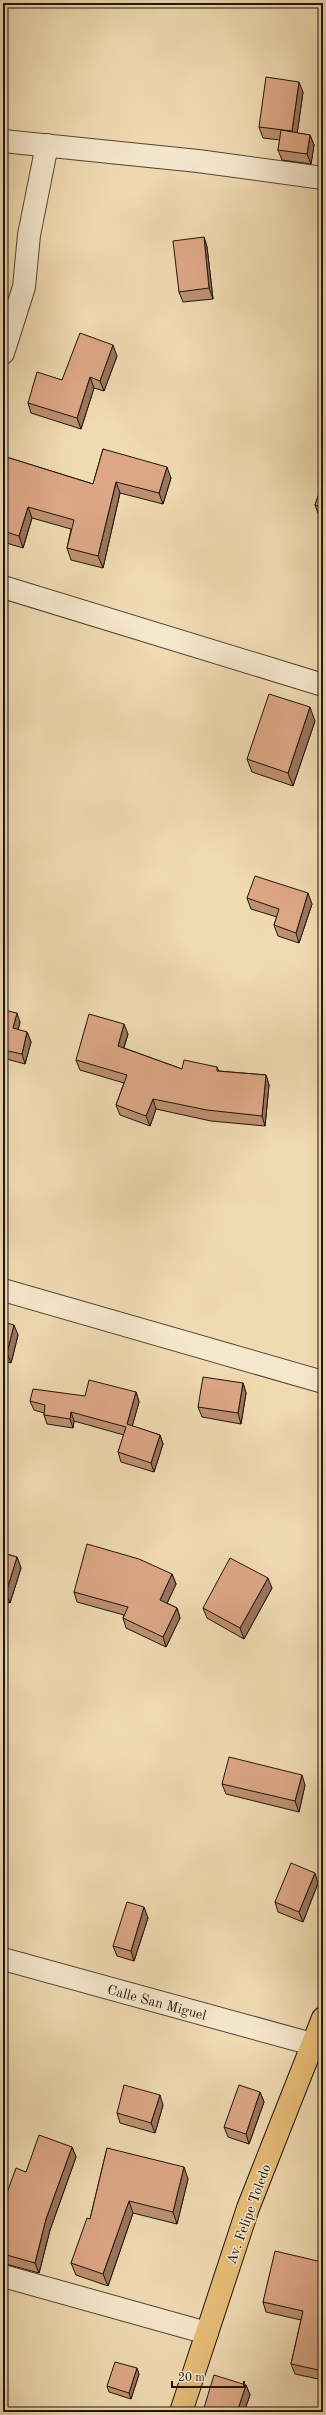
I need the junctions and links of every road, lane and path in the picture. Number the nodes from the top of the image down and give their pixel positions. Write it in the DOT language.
graph roads {
  1 [pos="3,141"];
  2 [pos="47,145"];
  3 [pos="323,178"];
  4 [pos="3,353"];
  5 [pos="3,587"];
  6 [pos="323,685"];
  7 [pos="3,1290"];
  8 [pos="323,1382"];
  9 [pos="3,1959"];
  10 [pos="323,2018"];
  11 [pos="312,2044"];
  12 [pos="3,2276"];
  13 [pos="207,2332"];
  14 [pos="181,2412"];
  1 -- 2 [label="street"];
  2 -- 3 [label="street"];
  2 -- 4 [label="street"];
  5 -- 6 [label="street"];
  7 -- 8 [label="street"];
  9 -- 11 [label="street, Calle San Miguel"];
  10 -- 11 [label="main road, Av. Felipe Toledo"];
  11 -- 13 [label="main road, Av. Felipe Toledo"];
  12 -- 13 [label="street"];
  13 -- 14 [label="main road, Av. Felipe Toledo"];
}
